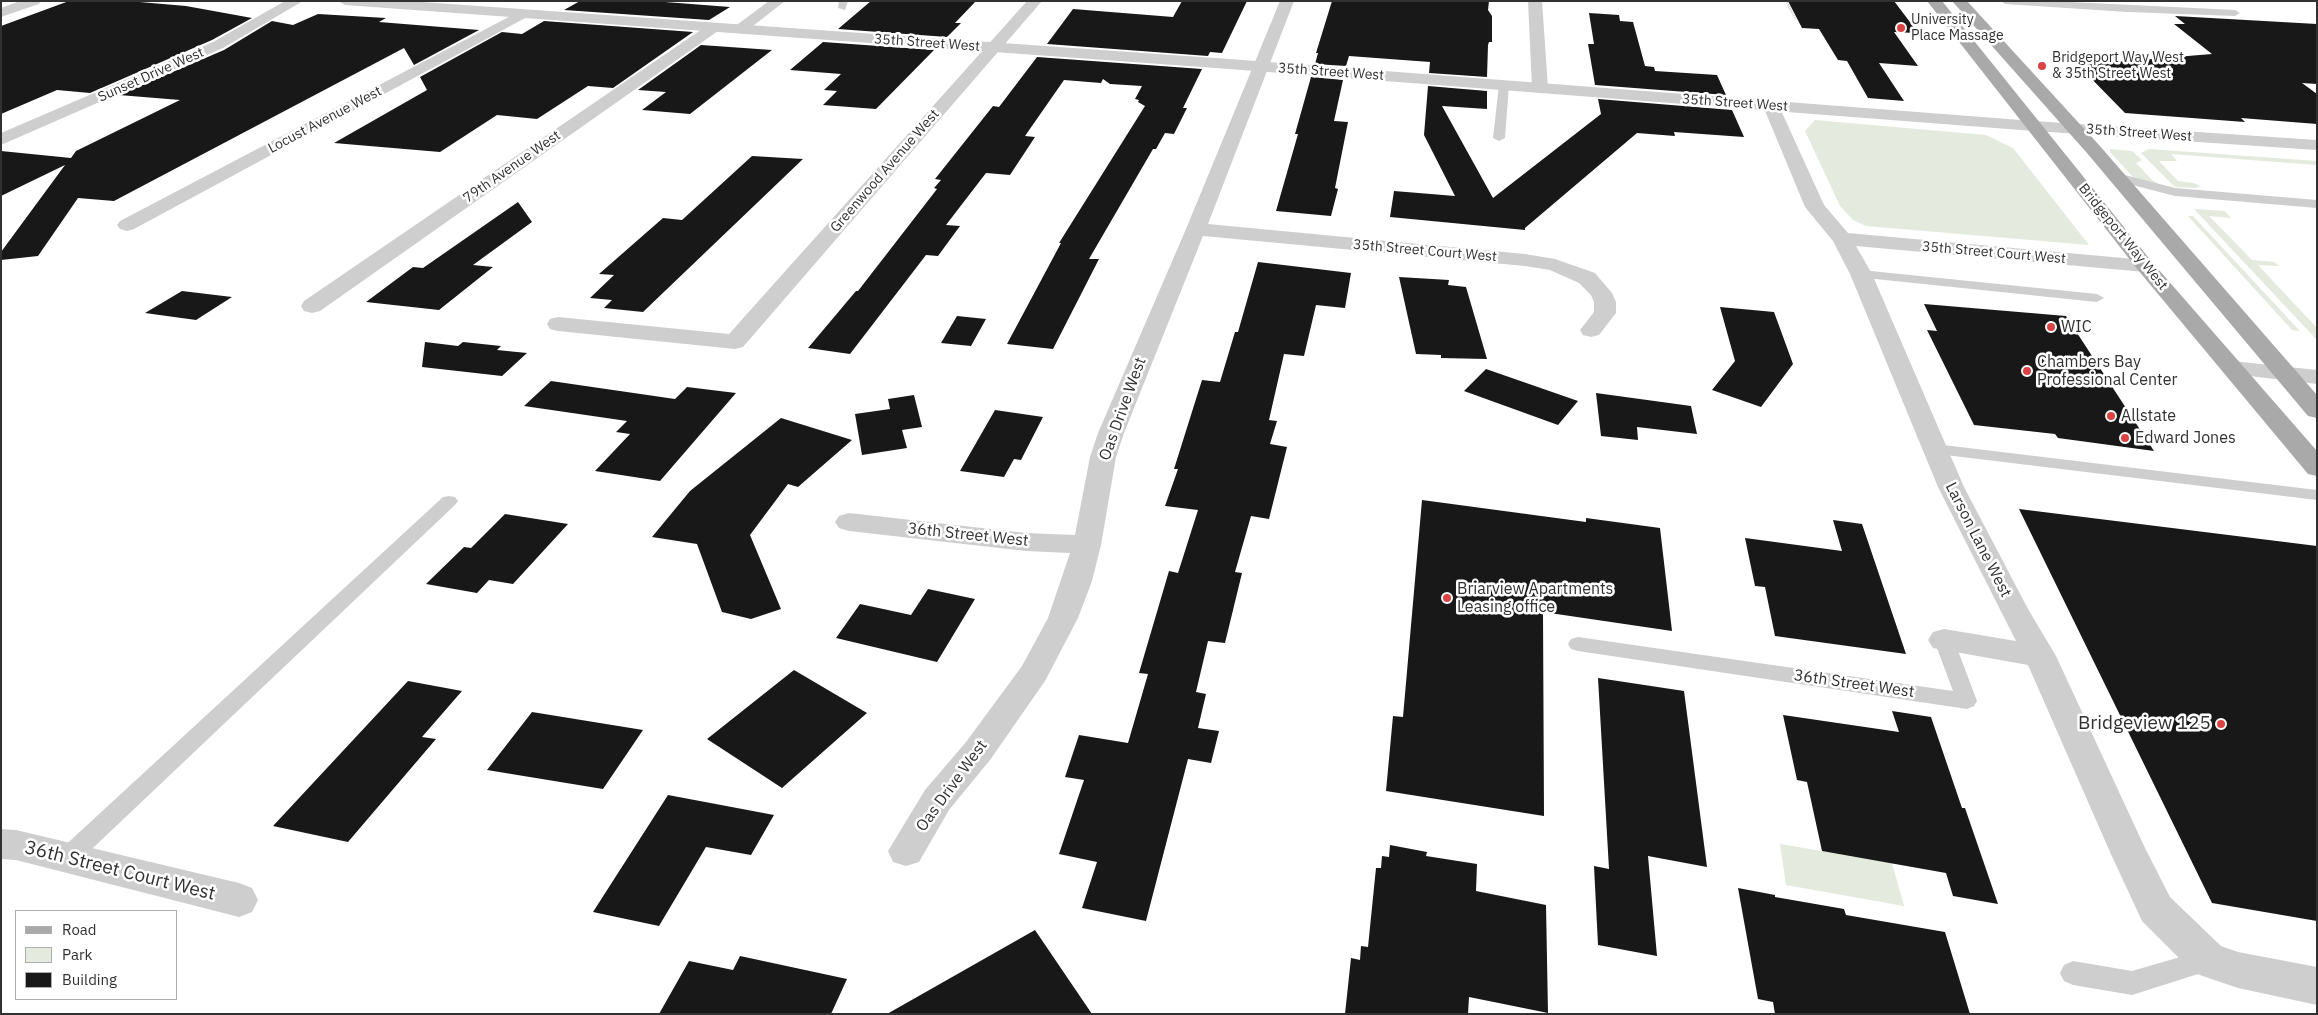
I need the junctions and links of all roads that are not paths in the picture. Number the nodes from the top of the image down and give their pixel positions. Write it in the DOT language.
graph roads {
  1 [pos="34,1"];
  2 [pos="296,1"];
  3 [pos="345,1"];
  4 [pos="535,1"];
  5 [pos="778,1"];
  6 [pos="1035,1"];
  7 [pos="1286,1"];
  8 [pos="1535,1"];
  9 [pos="1934,1"];
  10 [pos="1959,1"];
  11 [pos="2005,1"];
  12 [pos="2098,4"];
  13 [pos="1,13"];
  14 [pos="518,13"];
  15 [pos="2235,13"];
  16 [pos="713,28"];
  17 [pos="739,30"];
  18 [pos="993,48"];
  19 [pos="1260,67"];
  20 [pos="1504,85"];
  21 [pos="1540,88"];
  22 [pos="1771,106"];
  23 [pos="2034,126"];
  24 [pos="2074,129"];
  25 [pos="1499,138"];
  26 [pos="1,140"];
  27 [pos="2317,145"];
  28 [pos="2117,177"];
  29 [pos="2175,192"];
  30 [pos="2135,199"];
  31 [pos="2310,203"];
  32 [pos="2317,214"];
  33 [pos="127,225"];
  34 [pos="1196,229"];
  35 [pos="1842,239"];
  36 [pos="2146,266"];
  37 [pos="1860,274"];
  38 [pos="2097,298"];
  39 [pos="312,306"];
  40 [pos="558,324"];
  41 [pos="1591,330"];
  42 [pos="2232,368"];
  43 [pos="2285,374"];
  44 [pos="2317,377"];
  45 [pos="2317,411"];
  46 [pos="1936,450"];
  47 [pos="2317,468"];
  48 [pos="2317,495"];
  49 [pos="449,501"];
  50 [pos="850,522"];
  51 [pos="1087,545"];
  52 [pos="1944,640"];
  53 [pos="1578,644"];
  54 [pos="2040,656"];
  55 [pos="1,844"];
  56 [pos="906,851"];
  57 [pos="67,858"];
  58 [pos="239,900"];
  59 [pos="2208,960"];
  60 [pos="2072,973"];
  61 [pos="2317,986"];
  1 -- 13 [label="street"];
  2 -- 26 [label="street, Sunset Drive West"];
  3 -- 14 [label="street, 35th Street West"];
  4 -- 14 [label="street, Locust Avenue West"];
  5 -- 17 [label="street"];
  6 -- 18 [label="street, Greenwood Avenue West"];
  7 -- 19 [label="street, Oas Drive West"];
  8 -- 21 [label="street"];
  9 -- 23 [label="main road, Bridgeport Way West"];
  10 -- 24 [label="main road, Bridgeport Way West"];
  11 -- 12 [label="lane"];
  12 -- 15 [label="lane"];
  14 -- 16 [label="street, 35th Street West"];
  14 -- 33 [label="street, Locust Avenue West"];
  16 -- 17 [label="street, 35th Street West"];
  16 -- 39 [label="street, 79th Avenue West"];
  17 -- 18 [label="street, 35th Street West"];
  18 -- 19 [label="street, 35th Street West"];
  18 -- 40 [label="street, Greenwood Avenue West"];
  19 -- 20 [label="street, 35th Street West"];
  19 -- 34 [label="street, Oas Drive West"];
  20 -- 21 [label="street, 35th Street West"];
  20 -- 25 [label="lane"];
  21 -- 22 [label="street, 35th Street West"];
  22 -- 23 [label="street, 35th Street West"];
  22 -- 35 [label="street, Larson Lane West"];
  23 -- 24 [label="street, 35th Street West"];
  23 -- 36 [label="main road, Bridgeport Way West"];
  24 -- 27 [label="street, 35th Street West"];
  24 -- 28 [label="main road, Bridgeport Way West"];
  28 -- 29 [label="lane"];
  28 -- 30 [label="main road, Bridgeport Way West"];
  29 -- 30 [label="lane"];
  29 -- 31 [label="lane"];
  30 -- 43 [label="main road, Bridgeport Way West"];
  31 -- 32 [label="lane"];
  34 -- 41 [label="street, 35th Street Court West"];
  34 -- 51 [label="street, Oas Drive West"];
  35 -- 36 [label="street, 35th Street Court West"];
  35 -- 37 [label="street, Larson Lane West"];
  36 -- 42 [label="main road, Bridgeport Way West"];
  37 -- 38 [label="lane"];
  37 -- 46 [label="street, Larson Lane West"];
  42 -- 43 [label="street"];
  42 -- 47 [label="main road, Bridgeport Way West"];
  43 -- 44 [label="street"];
  43 -- 45 [label="main road, Bridgeport Way West"];
  46 -- 48 [label="lane"];
  46 -- 54 [label="street, Larson Lane West"];
  49 -- 57 [label="lane"];
  50 -- 51 [label="street, 36th Street West"];
  51 -- 56 [label="street, Oas Drive West"];
  52 -- 53 [label="lane, 36th Street West"];
  52 -- 54 [label="street, 36th Street West"];
  54 -- 59 [label="street, Larson Lane West"];
  55 -- 57 [label="street, 36th Street Court West"];
  57 -- 58 [label="street, 36th Street Court West"];
  59 -- 60 [label="lane"];
  59 -- 61 [label="street"];
}
